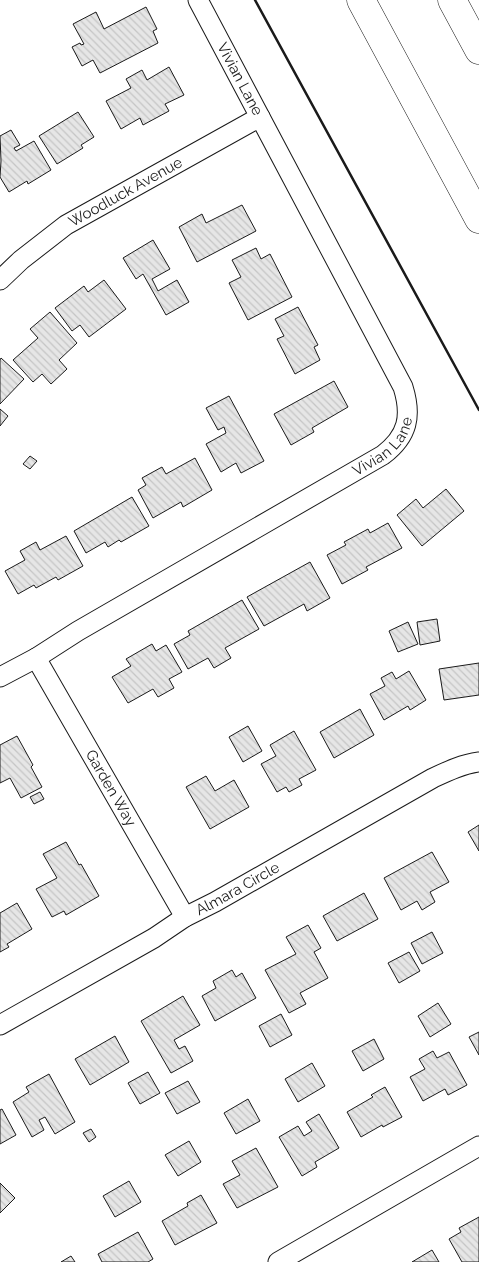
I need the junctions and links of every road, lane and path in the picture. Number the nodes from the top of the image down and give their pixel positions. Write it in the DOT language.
graph roads {
  1 [pos="198,0"];
  2 [pos="361,0"];
  3 [pos="452,0"];
  4 [pos="479,50"];
  5 [pos="260,117"];
  6 [pos="479,219"];
  7 [pos="0,280"];
  8 [pos="36,658"];
  9 [pos="0,677"];
  10 [pos="479,762"];
  11 [pos="185,918"];
  12 [pos="0,1025"];
  13 [pos="479,1146"];
  14 [pos="278,1262"];
  1 -- 5 [label="street, Vivian Lane"];
  2 -- 6 [label="highway"];
  3 -- 4 [label="highway"];
  5 -- 7 [label="street, Woodluck Avenue"];
  5 -- 8 [label="street, Vivian Lane"];
  8 -- 9 [label="street, Vivian Lane"];
  8 -- 11 [label="street, Garden Way"];
  10 -- 11 [label="street, Almara Circle"];
  11 -- 12 [label="street, Almara Circle"];
  13 -- 14 [label="street"];
}
